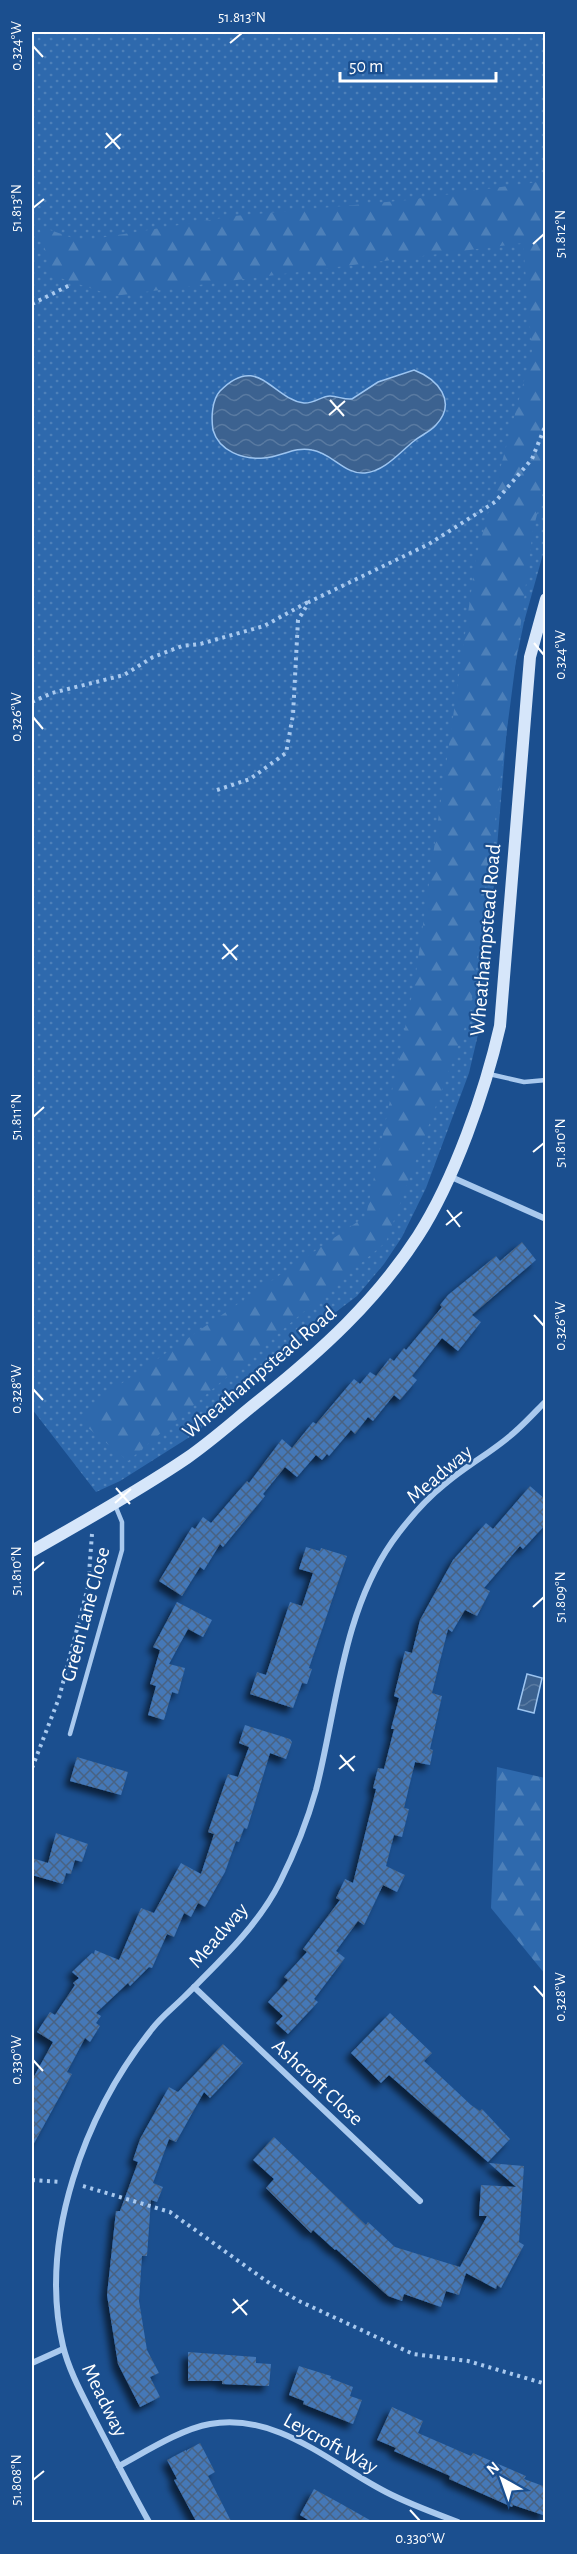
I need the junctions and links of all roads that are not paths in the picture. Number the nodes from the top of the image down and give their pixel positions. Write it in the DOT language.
graph roads {
  1 [pos="546,599"];
  2 [pos="489,1074"];
  3 [pos="546,1080"];
  4 [pos="449,1176"];
  5 [pos="546,1219"];
  6 [pos="546,1401"];
  7 [pos="114,1503"];
  8 [pos="32,1551"];
  9 [pos="70,1734"];
  10 [pos="194,1988"];
  11 [pos="420,2201"];
  12 [pos="63,2349"];
  13 [pos="32,2363"];
  14 [pos="119,2466"];
  15 [pos="149,2523"];
  16 [pos="458,2523"];
  1 -- 2 [label="street, Wheathampstead Road"];
  2 -- 3 [label="lane"];
  2 -- 4 [label="street, Wheathampstead Road"];
  4 -- 5 [label="street"];
  4 -- 7 [label="street, Wheathampstead Road"];
  6 -- 10 [label="street, Meadway"];
  7 -- 8 [label="street, Wheathampstead Road"];
  7 -- 9 [label="lane, Green Lane Close"];
  10 -- 11 [label="street, Ashcroft Close"];
  10 -- 12 [label="street, Meadway"];
  12 -- 13 [label="street"];
  12 -- 14 [label="street, Meadway"];
  14 -- 15 [label="street, Meadway"];
  14 -- 16 [label="street, Leycroft Way"];
}
